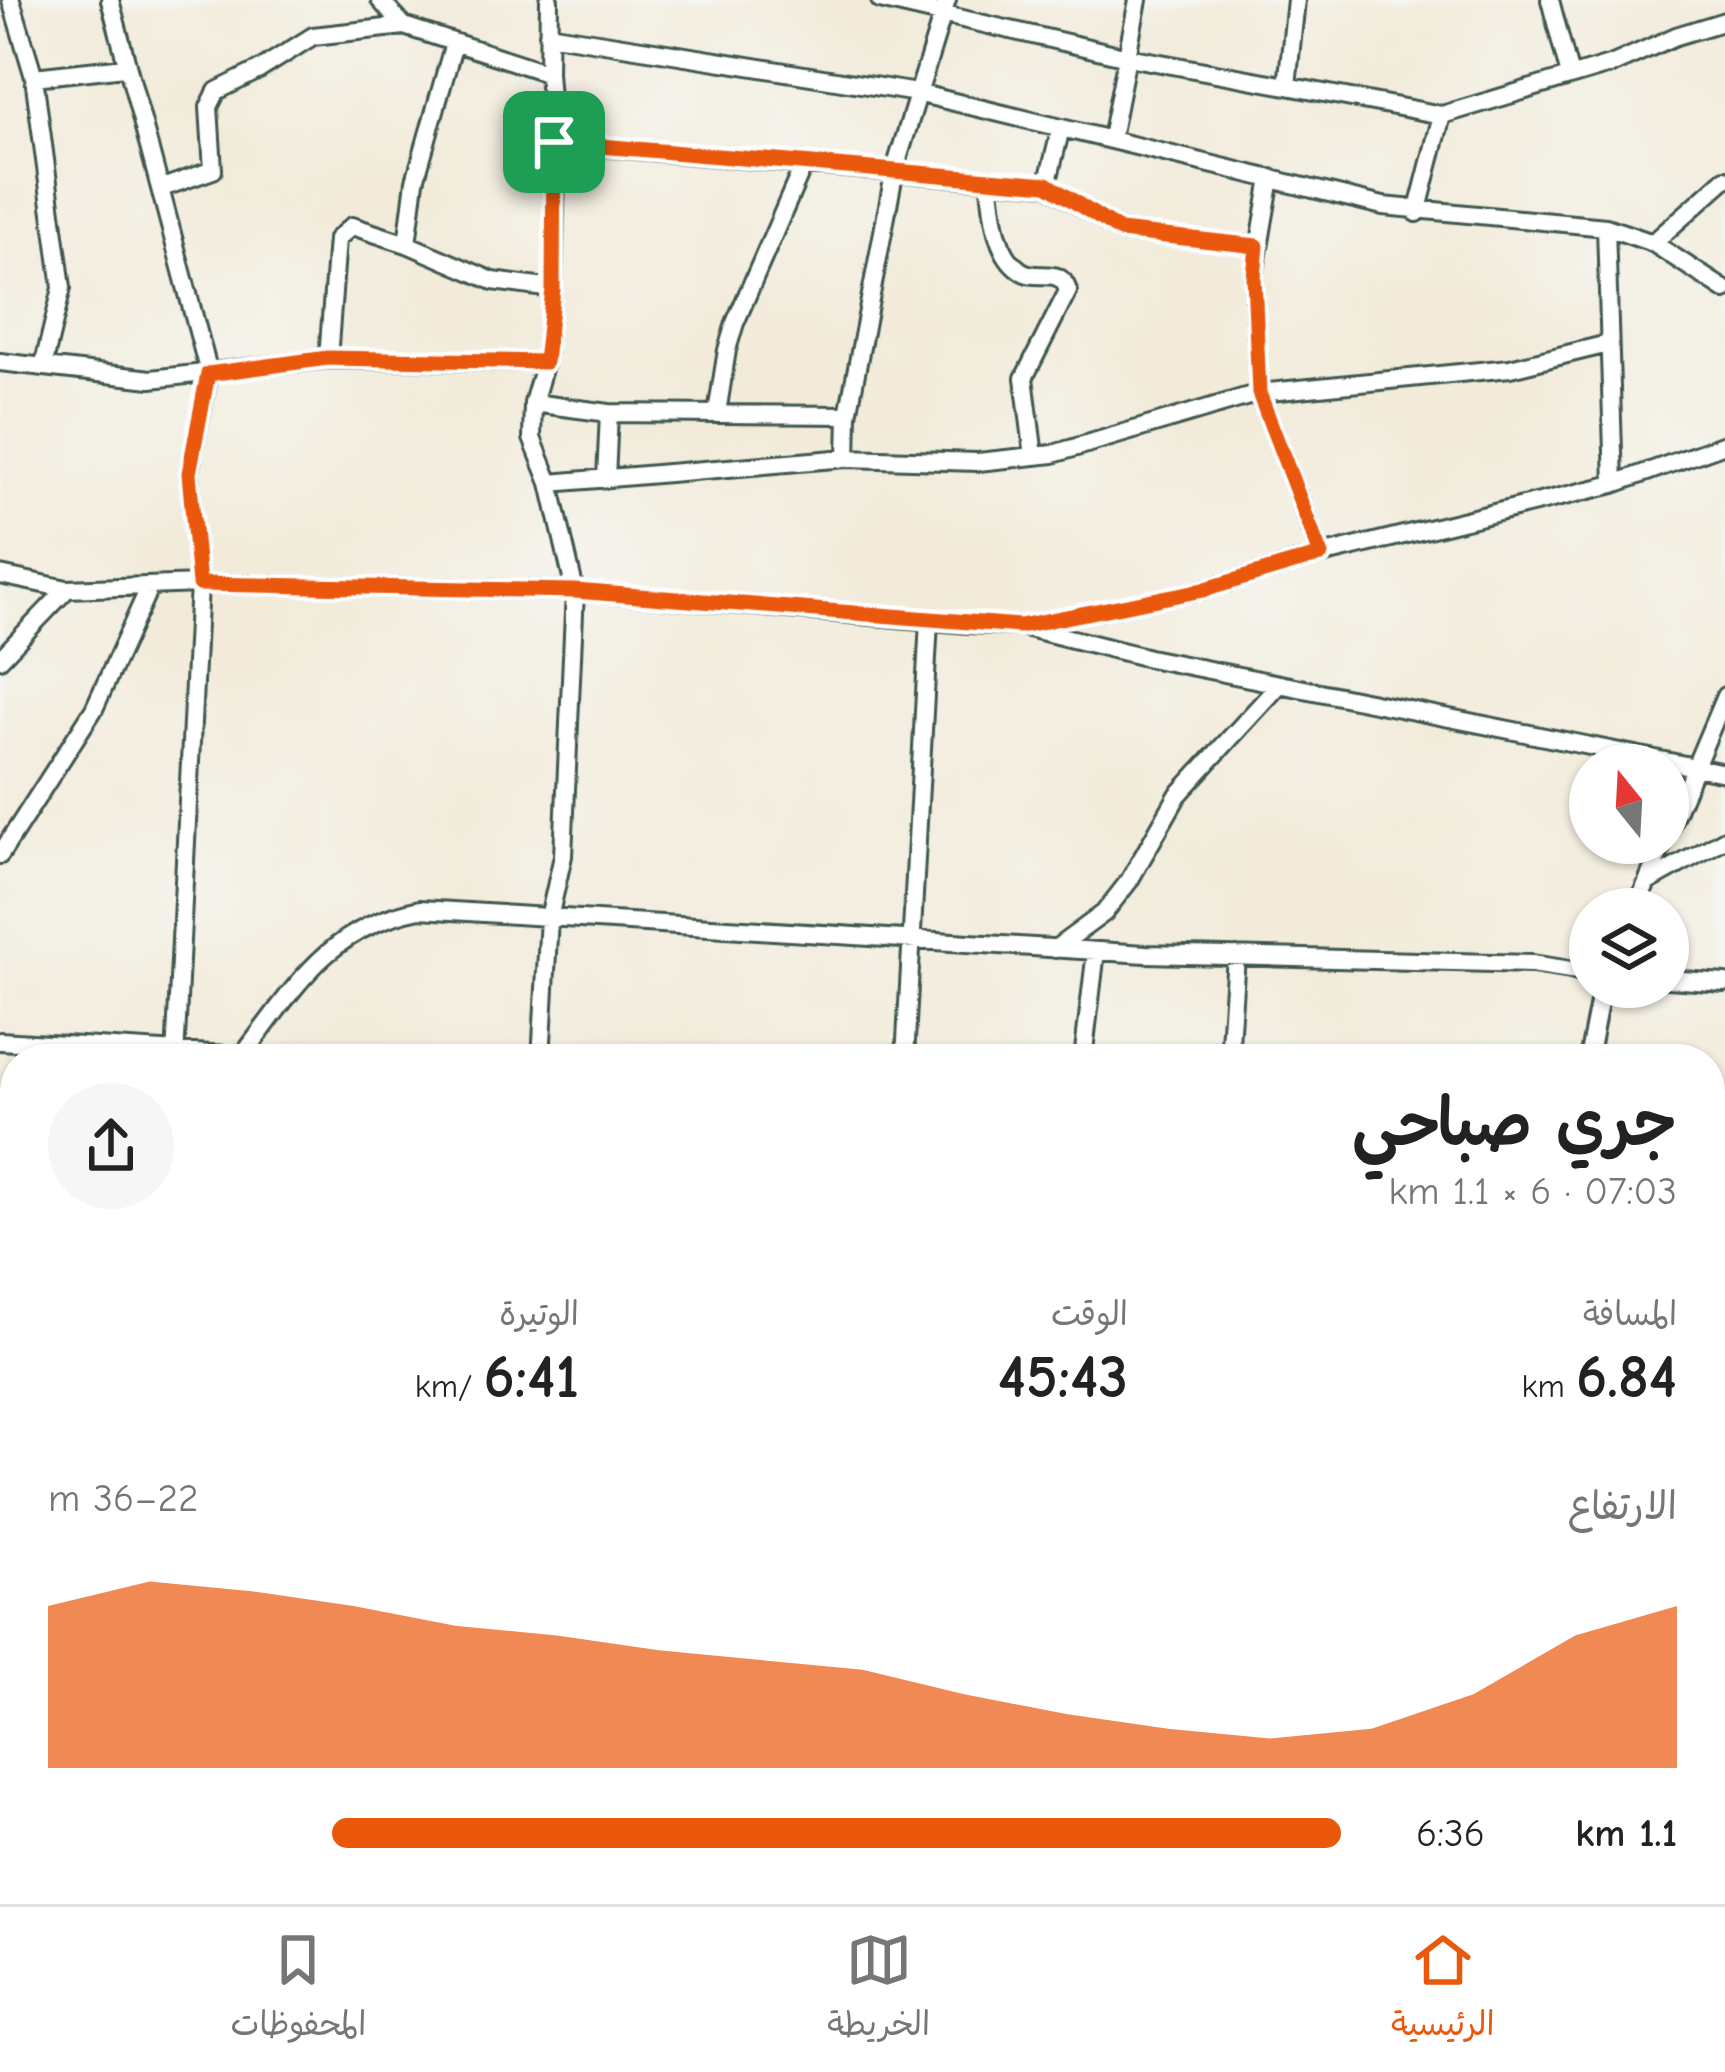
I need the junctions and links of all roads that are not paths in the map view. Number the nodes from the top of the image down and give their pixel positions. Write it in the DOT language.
graph roads {
  1 [pos="11,0"];
  2 [pos="110,0"];
  3 [pos="380,0"];
  4 [pos="549,0"];
  5 [pos="880,0"];
  6 [pos="1138,0"];
  7 [pos="1296,0"];
  8 [pos="1550,0"];
  9 [pos="944,7"];
  10 [pos="1725,21"];
  11 [pos="404,26"];
  12 [pos="548,34"];
  13 [pos="454,44"];
  14 [pos="1128,57"];
  15 [pos="125,67"];
  16 [pos="548,73"];
  17 [pos="1570,76"];
  18 [pos="34,77"];
  19 [pos="1287,86"];
  20 [pos="917,93"];
  21 [pos="1442,115"];
  22 [pos="1061,128"];
  23 [pos="1111,138"];
  24 [pos="554,142"];
  25 [pos="804,164"];
  26 [pos="895,169"];
  27 [pos="1271,178"];
  28 [pos="989,179"];
  29 [pos="1725,179"];
  30 [pos="1047,184"];
  31 [pos="163,188"];
  32 [pos="1417,213"];
  33 [pos="1606,227"];
  34 [pos="1653,243"];
  35 [pos="407,244"];
  36 [pos="1257,246"];
  37 [pos="553,289"];
  38 [pos="1725,290"];
  39 [pos="1609,344"];
  40 [pos="328,358"];
  41 [pos="0,362"];
  42 [pos="545,362"];
  43 [pos="43,367"];
  44 [pos="208,374"];
  45 [pos="1259,393"];
  46 [pos="533,403"];
  47 [pos="717,412"];
  48 [pos="609,413"];
  49 [pos="848,416"];
  50 [pos="1725,444"];
  51 [pos="1034,456"];
  52 [pos="847,458"];
  53 [pos="606,479"];
  54 [pos="550,483"];
  55 [pos="1614,484"];
  56 [pos="1321,555"];
  57 [pos="0,575"];
  58 [pos="199,584"];
  59 [pos="149,588"];
  60 [pos="68,589"];
  61 [pos="575,591"];
  62 [pos="929,620"];
  63 [pos="1020,626"];
  64 [pos="0,659"];
  65 [pos="1280,684"];
  66 [pos="1725,696"];
  67 [pos="1693,766"];
  68 [pos="1725,772"];
  69 [pos="1689,776"];
  70 [pos="1725,839"];
  71 [pos="0,855"];
  72 [pos="1655,864"];
  73 [pos="1648,882"];
  74 [pos="1645,888"];
  75 [pos="549,918"];
  76 [pos="913,940"];
  77 [pos="1055,949"];
  78 [pos="1096,951"];
  79 [pos="1236,956"];
  80 [pos="1569,970"];
  81 [pos="1689,981"];
  82 [pos="1725,983"];
  83 [pos="1598,1008"];
  84 [pos="176,1044"];
  85 [pos="252,1044"];
  86 [pos="542,1044"];
  87 [pos="906,1044"];
  88 [pos="1085,1044"];
  89 [pos="1230,1044"];
  90 [pos="1591,1044"];
  1 -- 18 [label="street"];
  2 -- 15 [label="street"];
  3 -- 11 [label="street"];
  4 -- 12 [label="street"];
  5 -- 9 [label="street"];
  6 -- 14 [label="street"];
  7 -- 19 [label="street"];
  8 -- 17 [label="street"];
  9 -- 14 [label="street"];
  9 -- 20 [label="street"];
  10 -- 17 [label="street"];
  11 -- 13 [label="street"];
  11 -- 31 [label="street"];
  12 -- 16 [label="street"];
  12 -- 20 [label="street"];
  13 -- 16 [label="street"];
  13 -- 35 [label="street"];
  14 -- 19 [label="street"];
  14 -- 23 [label="street"];
  15 -- 18 [label="street"];
  15 -- 31 [label="street"];
  16 -- 24 [label="street"];
  17 -- 21 [label="street"];
  18 -- 43 [label="street"];
  19 -- 21 [label="street"];
  20 -- 22 [label="street"];
  20 -- 26 [label="street"];
  21 -- 32 [label="street"];
  22 -- 23 [label="street"];
  22 -- 30 [label="street"];
  23 -- 27 [label="street"];
  24 -- 25 [label="street"];
  24 -- 37 [label="street"];
  25 -- 26 [label="street"];
  25 -- 47 [label="street"];
  26 -- 28 [label="street"];
  26 -- 49 [label="street"];
  27 -- 32 [label="street"];
  27 -- 36 [label="street"];
  28 -- 30 [label="street"];
  28 -- 51 [label="street"];
  29 -- 34 [label="street"];
  30 -- 36 [label="street"];
  31 -- 44 [label="street"];
  32 -- 33 [label="street"];
  33 -- 34 [label="street"];
  33 -- 39 [label="street"];
  34 -- 38 [label="street"];
  35 -- 37 [label="street"];
  35 -- 40 [label="street"];
  36 -- 45 [label="street"];
  37 -- 42 [label="street"];
  39 -- 45 [label="street"];
  39 -- 55 [label="street"];
  40 -- 42 [label="street"];
  40 -- 44 [label="street"];
  41 -- 43 [label="street"];
  42 -- 46 [label="street"];
  43 -- 44 [label="street"];
  44 -- 58 [label="street"];
  45 -- 51 [label="street"];
  45 -- 56 [label="street"];
  46 -- 48 [label="street"];
  46 -- 54 [label="street"];
  47 -- 48 [label="street"];
  47 -- 49 [label="street"];
  48 -- 53 [label="street"];
  49 -- 52 [label="street"];
  50 -- 55 [label="street"];
  51 -- 52 [label="street"];
  52 -- 53 [label="street"];
  53 -- 54 [label="street"];
  54 -- 61 [label="street"];
  55 -- 56 [label="street"];
  56 -- 63 [label="street"];
  57 -- 60 [label="street"];
  58 -- 59 [label="street"];
  58 -- 61 [label="street"];
  58 -- 84 [label="street"];
  59 -- 60 [label="street"];
  59 -- 71 [label="street"];
  60 -- 64 [label="street"];
  61 -- 62 [label="street"];
  61 -- 75 [label="street"];
  62 -- 63 [label="street"];
  62 -- 76 [label="street"];
  63 -- 65 [label="street"];
  65 -- 67 [label="street"];
  65 -- 77 [label="street"];
  66 -- 67 [label="street"];
  67 -- 68 [label="street"];
  67 -- 69 [label="street"];
  70 -- 73 [label="street"];
  72 -- 73 [label="street"];
  73 -- 74 [label="street"];
  75 -- 76 [label="street"];
  75 -- 85 [label="street"];
  75 -- 86 [label="street"];
  76 -- 77 [label="street"];
  76 -- 87 [label="street"];
  77 -- 78 [label="street"];
  78 -- 79 [label="street"];
  78 -- 88 [label="street"];
  79 -- 80 [label="street"];
  79 -- 89 [label="street"];
  81 -- 82 [label="street"];
  83 -- 90 [label="street"];
}
